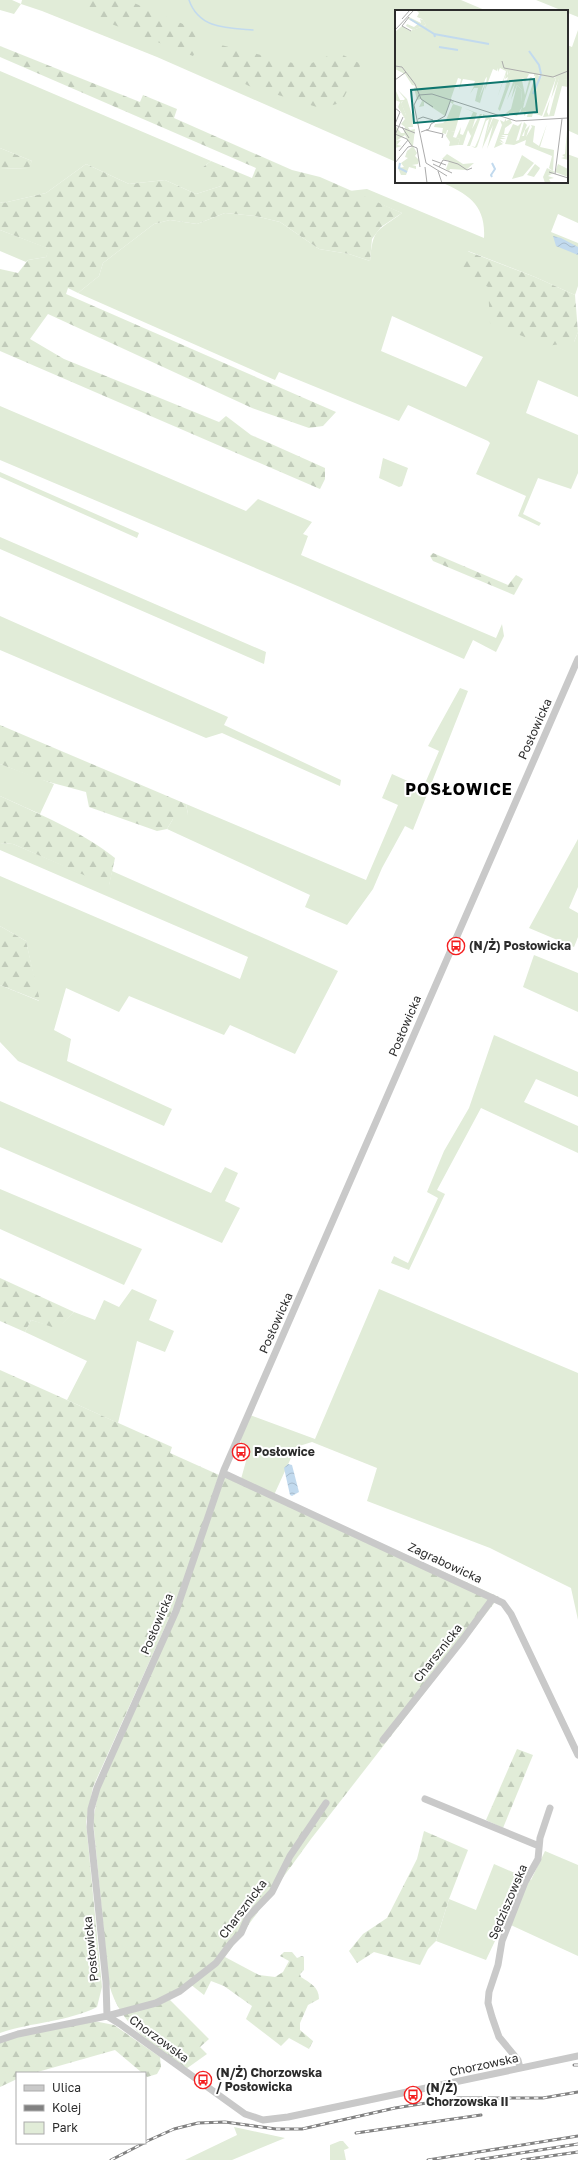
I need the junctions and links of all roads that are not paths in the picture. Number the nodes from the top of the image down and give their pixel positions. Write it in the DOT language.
graph roads {
  1 [pos="578,659"];
  2 [pos="223,1473"];
  3 [pos="493,1598"];
  4 [pos="383,1740"];
  5 [pos="578,1756"];
  6 [pos="425,1799"];
  7 [pos="326,1803"];
  8 [pos="550,1808"];
  9 [pos="539,1846"];
  10 [pos="107,2016"];
  11 [pos="0,2040"];
  12 [pos="578,2056"];
  13 [pos="520,2068"];
  1 -- 2 [label="street, Posłowicka"];
  2 -- 3 [label="street, Zagrabowicka"];
  2 -- 10 [label="street, Posłowicka"];
  3 -- 4 [label="street, Charsznicka"];
  3 -- 5 [label="street, Zagrabowicka"];
  6 -- 9 [label="street"];
  7 -- 10 [label="street, Charsznicka"];
  8 -- 9 [label="street, Sędziszowska"];
  9 -- 13 [label="street, Sędziszowska"];
  10 -- 11 [label="street"];
  10 -- 13 [label="street, Chorzowska"];
  12 -- 13 [label="street, Chorzowska"];
}
